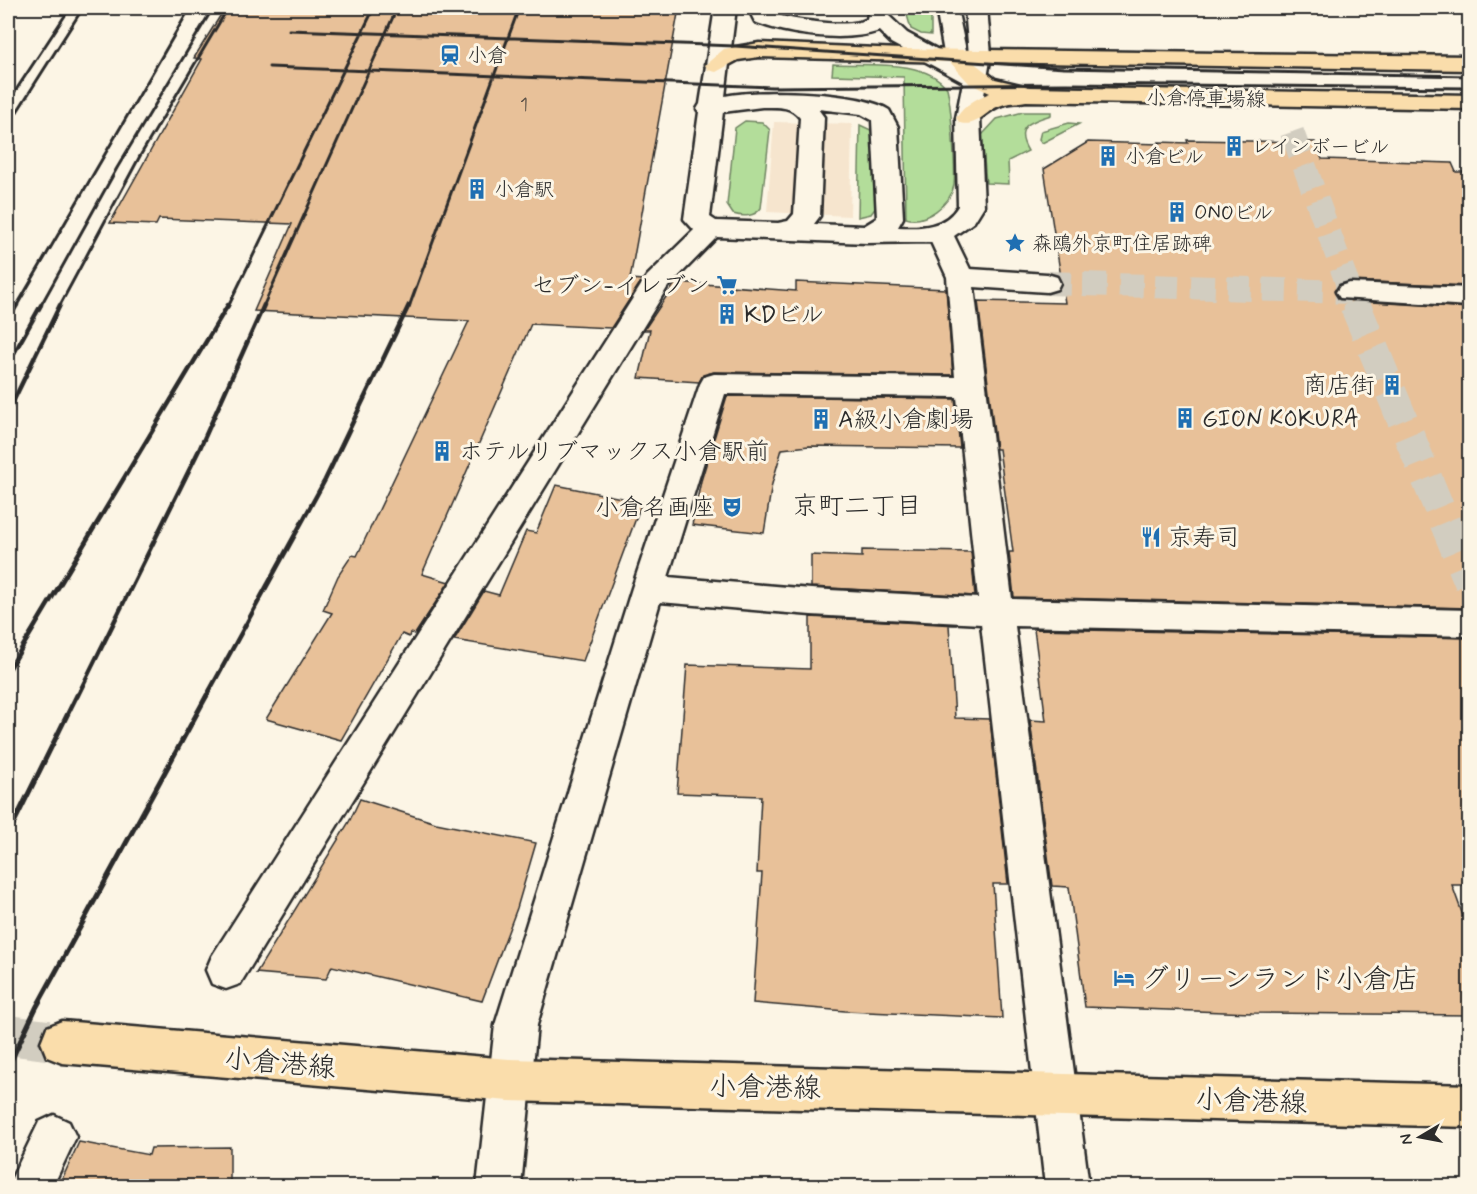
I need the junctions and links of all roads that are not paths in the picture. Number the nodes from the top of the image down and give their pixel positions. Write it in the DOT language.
graph roads {
  1 [pos="725,8"];
  2 [pos="947,8"];
  3 [pos="976,8"];
  4 [pos="758,9"];
  5 [pos="880,13"];
  6 [pos="812,52"];
  7 [pos="945,56"];
  8 [pos="1470,63"];
  9 [pos="716,65"];
  10 [pos="977,66"];
  11 [pos="1029,94"];
  12 [pos="1470,102"];
  13 [pos="793,103"];
  14 [pos="710,109"];
  15 [pos="968,118"];
  16 [pos="710,229"];
  17 [pos="775,232"];
  18 [pos="940,233"];
  19 [pos="867,235"];
  20 [pos="960,277"];
  21 [pos="1047,283"];
  22 [pos="1350,292"];
  23 [pos="1470,297"];
  24 [pos="970,387"];
  25 [pos="648,588"];
  26 [pos="997,612"];
  27 [pos="1470,623"];
  28 [pos="226,970"];
  29 [pos="62,1042"];
  30 [pos="509,1080"];
  31 [pos="1055,1093"];
  32 [pos="1470,1106"];
  33 [pos="54,1137"];
  34 [pos="30,1186"];
  35 [pos="499,1186"];
  36 [pos="1068,1186"];
  1 -- 9 [label="street"];
  2 -- 7 [label="street"];
  3 -- 10 [label="street"];
  4 -- 5 [label="street"];
  4 -- 6 [label="street"];
  5 -- 7 [label="street"];
  6 -- 7 [label="main road"];
  6 -- 9 [label="main road"];
  7 -- 10 [label="main road, 小倉停車場線"];
  8 -- 10 [label="main road, 小倉停車場線"];
  9 -- 14 [label="street"];
  10 -- 11 [label="main road, 小倉停車場線"];
  10 -- 15 [label="street"];
  11 -- 12 [label="main road, 小倉停車場線"];
  11 -- 15 [label="main road"];
  13 -- 14 [label="street"];
  13 -- 17 [label="street"];
  13 -- 19 [label="street"];
  14 -- 16 [label="street"];
  15 -- 18 [label="street"];
  16 -- 17 [label="street"];
  16 -- 28 [label="street"];
  17 -- 19 [label="street"];
  18 -- 19 [label="street"];
  18 -- 20 [label="street"];
  20 -- 21 [label="street"];
  20 -- 24 [label="street"];
  22 -- 23 [label="street"];
  24 -- 25 [label="street"];
  24 -- 26 [label="street"];
  25 -- 26 [label="street"];
  25 -- 30 [label="street"];
  26 -- 27 [label="street"];
  26 -- 31 [label="street"];
  29 -- 30 [label="main road, 小倉港線"];
  30 -- 31 [label="main road, 小倉港線"];
  30 -- 35 [label="street"];
  31 -- 32 [label="main road, 小倉港線"];
  31 -- 36 [label="street"];
  33 -- 34 [label="street"];
}
